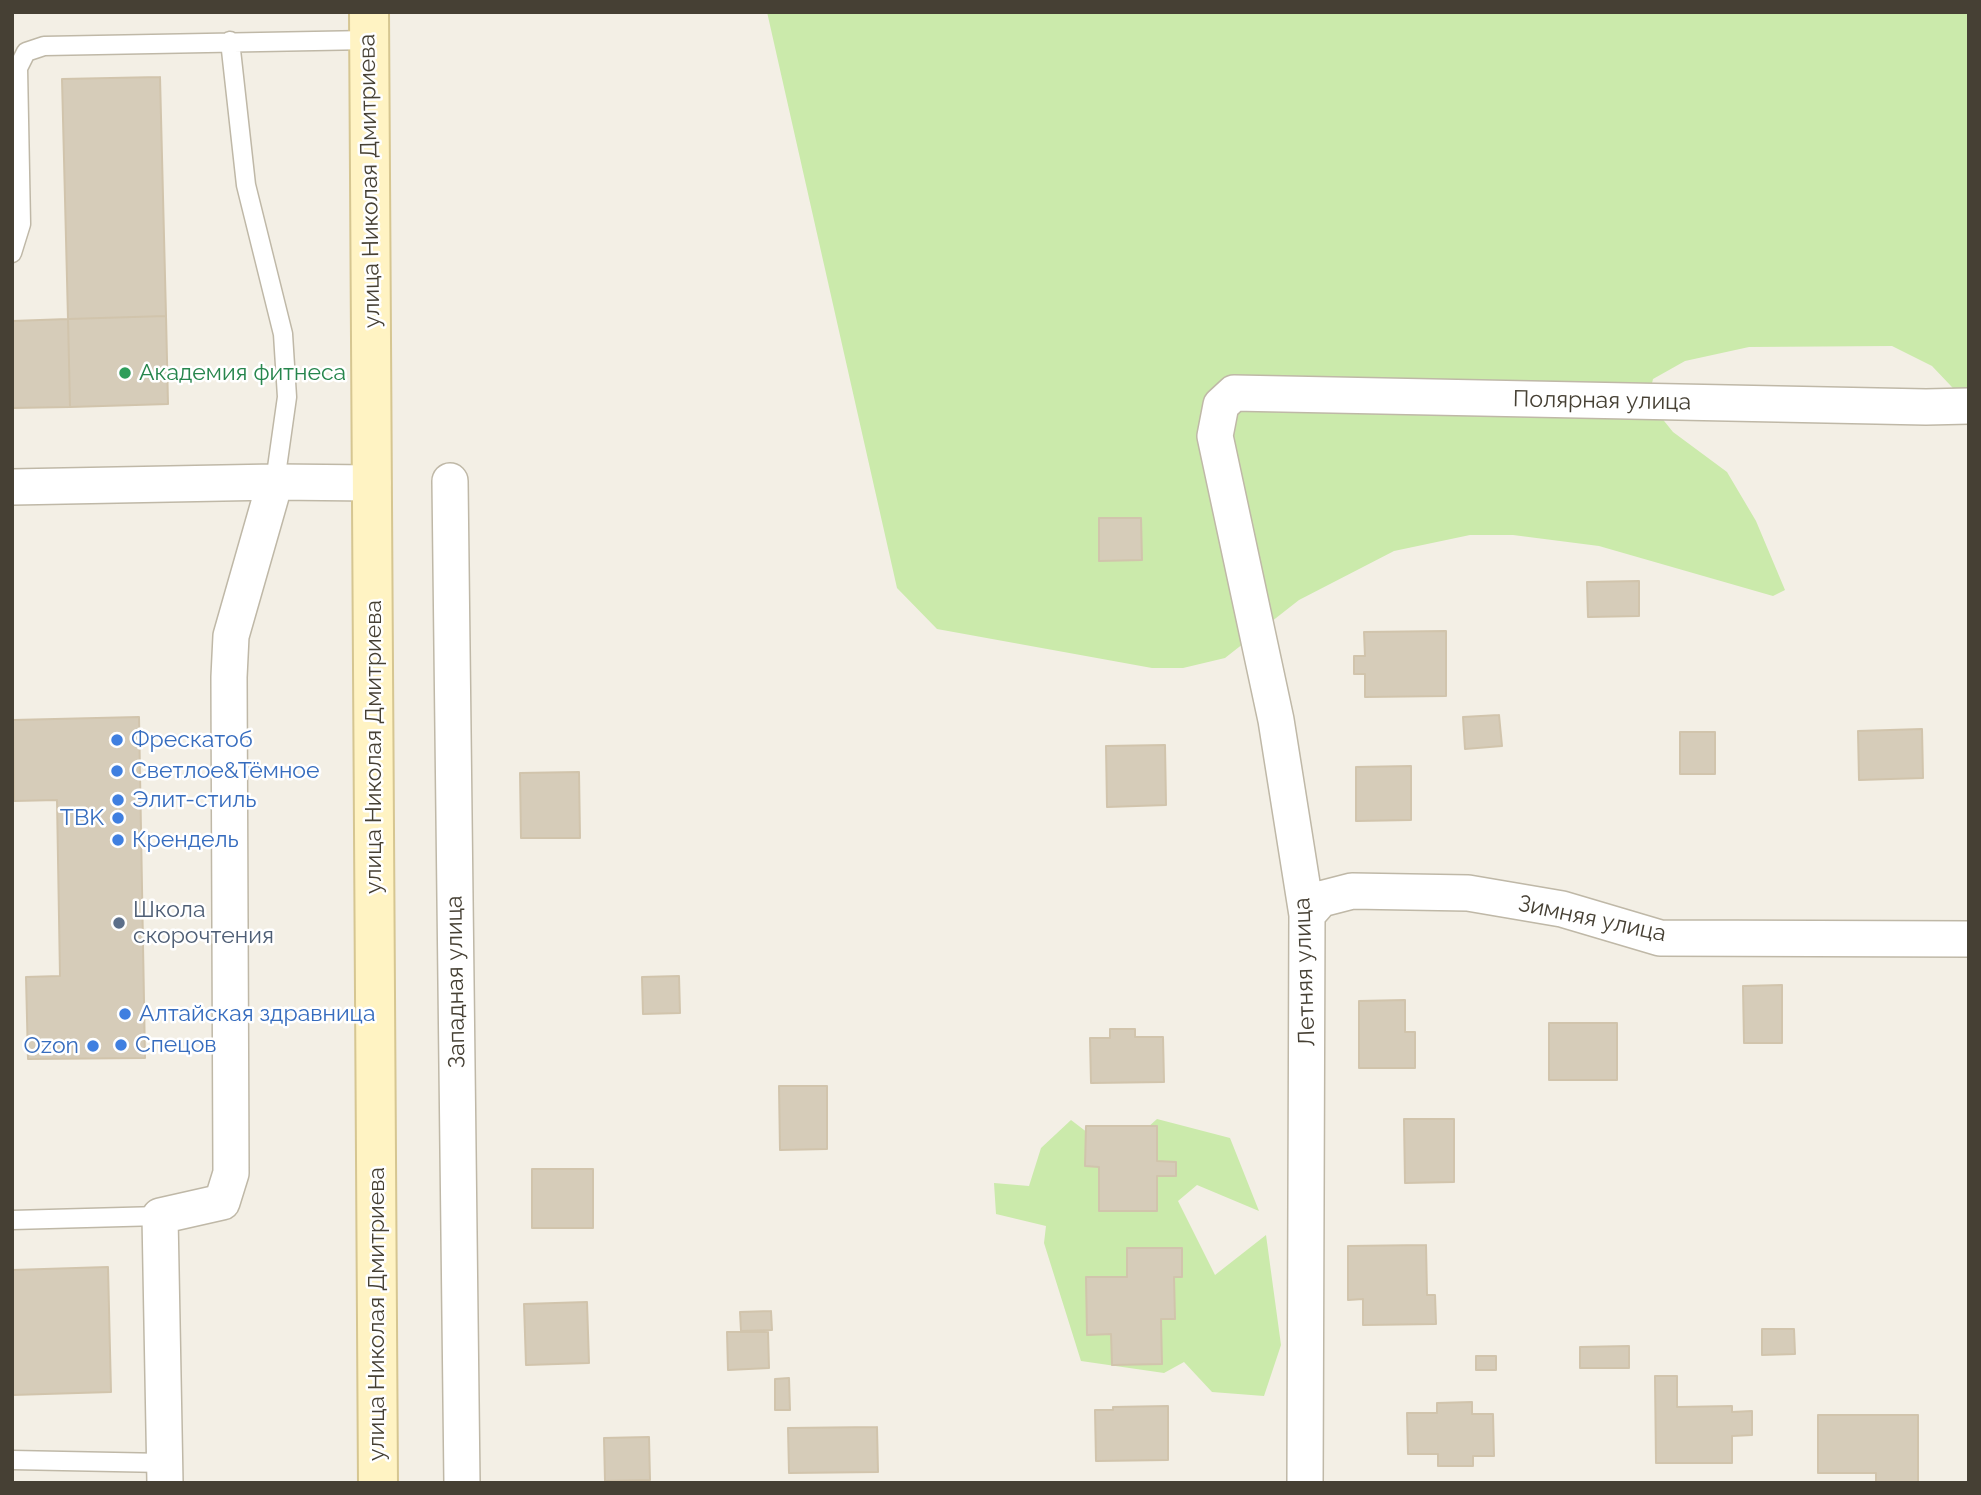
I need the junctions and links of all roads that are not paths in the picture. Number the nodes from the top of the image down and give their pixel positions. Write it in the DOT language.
graph roads {
  1 [pos="369,26"];
  2 [pos="230,41"];
  3 [pos="12,253"];
  4 [pos="1234,394"];
  5 [pos="1969,406"];
  6 [pos="450,481"];
  7 [pos="275,482"];
  8 [pos="373,482"];
  9 [pos="12,487"];
  10 [pos="1307,915"];
  11 [pos="1969,939"];
  12 [pos="160,1216"];
  13 [pos="12,1220"];
  14 [pos="12,1460"];
  15 [pos="165,1473"];
  16 [pos="378,1483"];
  17 [pos="462,1483"];
  18 [pos="1305,1483"];
  1 -- 2 [label="lane"];
  1 -- 8 [label="main road, улица Николая Дмитриева"];
  2 -- 3 [label="lane"];
  2 -- 7 [label="lane"];
  4 -- 5 [label="street, Полярная улица"];
  4 -- 10 [label="street, Летняя улица"];
  6 -- 17 [label="street, Западная улица"];
  7 -- 8 [label="street"];
  7 -- 9 [label="street"];
  7 -- 12 [label="street"];
  8 -- 16 [label="main road, улица Николая Дмитриева"];
  10 -- 11 [label="street, Зимняя улица"];
  10 -- 18 [label="street, Летняя улица"];
  12 -- 13 [label="lane"];
  12 -- 15 [label="street"];
  14 -- 15 [label="lane"];
}
